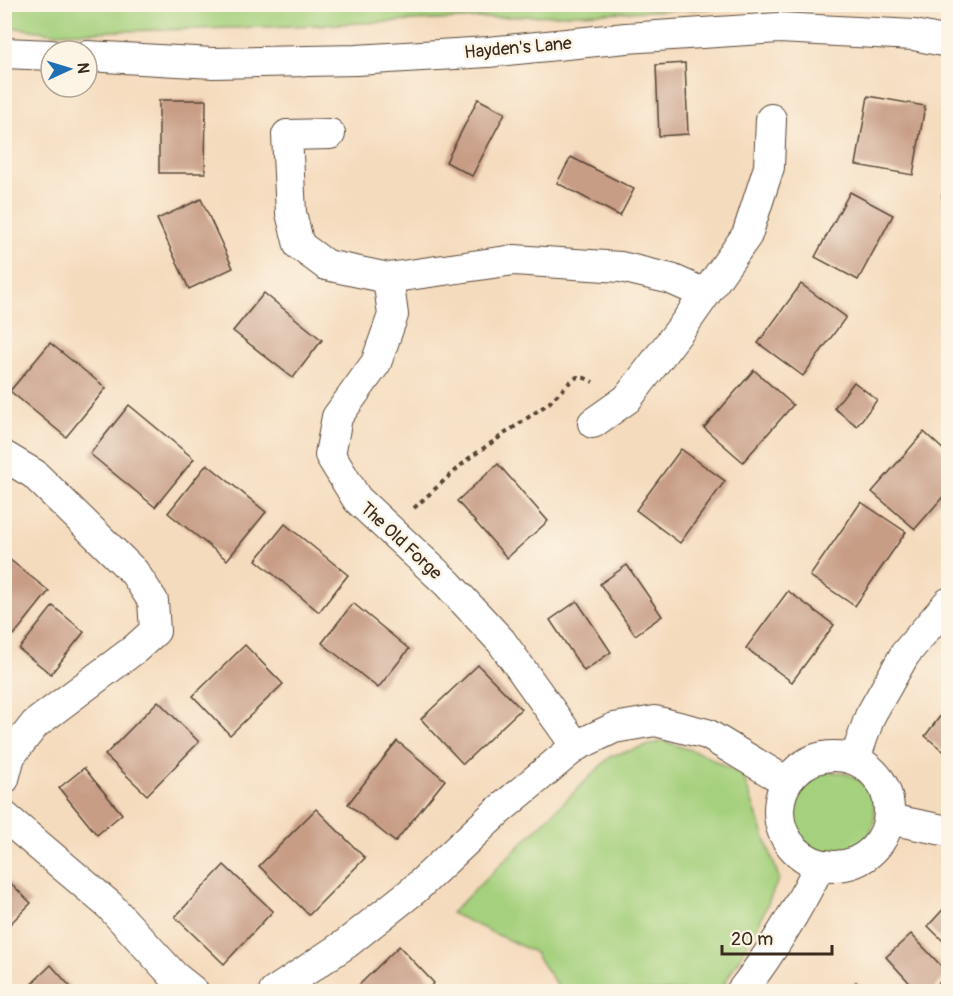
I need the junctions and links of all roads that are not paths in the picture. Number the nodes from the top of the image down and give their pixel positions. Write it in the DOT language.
graph roads {
  1 [pos="948,42"];
  2 [pos="4,53"];
  3 [pos="39,54"];
  4 [pos="99,57"];
  5 [pos="771,120"];
  6 [pos="330,134"];
  7 [pos="387,278"];
  8 [pos="705,294"];
  9 [pos="594,423"];
  10 [pos="4,456"];
  11 [pos="948,603"];
  12 [pos="576,746"];
  13 [pos="855,759"];
  14 [pos="4,779"];
  15 [pos="788,782"];
  16 [pos="4,816"];
  17 [pos="890,819"];
  18 [pos="948,831"];
  19 [pos="820,865"];
  20 [pos="194,992"];
  21 [pos="274,992"];
  22 [pos="741,992"];
  1 -- 4 [label="street, Hayden's Lane"];
  2 -- 3 [label="street"];
  5 -- 8 [label="street"];
  6 -- 7 [label="street"];
  7 -- 8 [label="street"];
  7 -- 12 [label="street, The Old Forge"];
  8 -- 9 [label="street"];
  10 -- 14 [label="street"];
  11 -- 13 [label="street"];
  12 -- 15 [label="street"];
  12 -- 21 [label="street"];
  13 -- 15 [label="street"];
  13 -- 17 [label="street"];
  15 -- 19 [label="street"];
  16 -- 20 [label="street"];
  17 -- 18 [label="street"];
  17 -- 19 [label="street"];
  19 -- 22 [label="street"];
}
